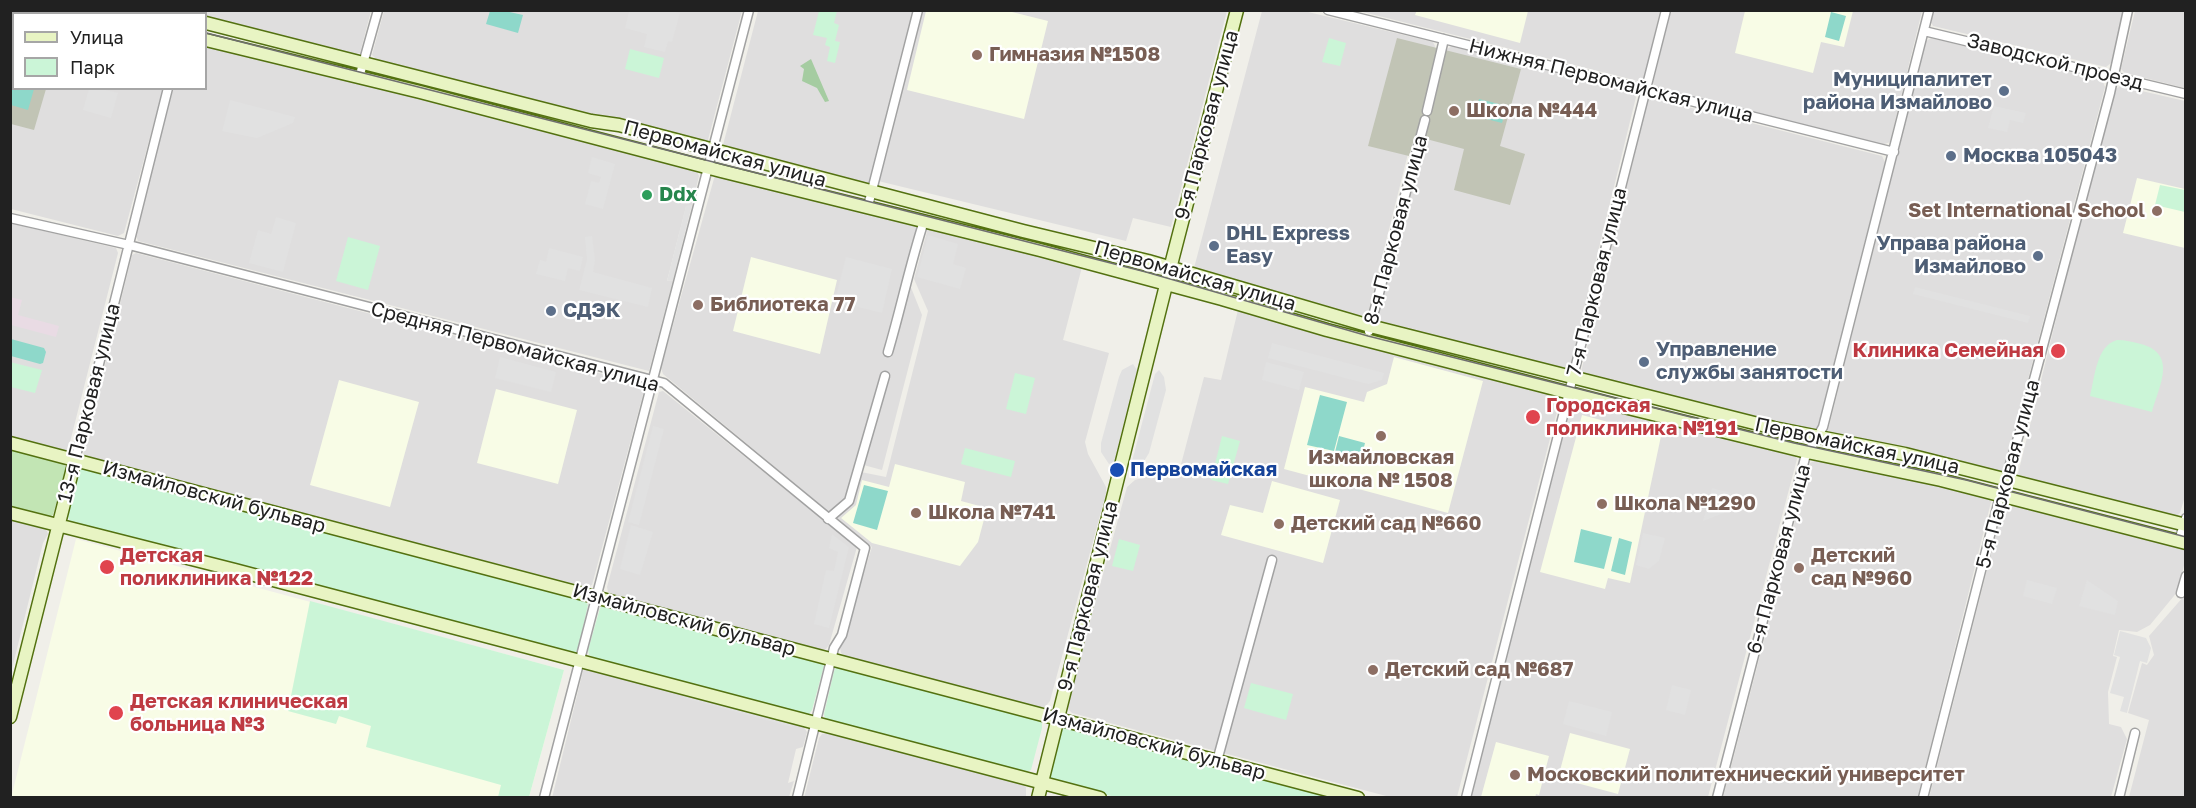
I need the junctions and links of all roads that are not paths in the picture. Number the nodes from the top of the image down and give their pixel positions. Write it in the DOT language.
graph roads {
  1 [pos="378,10"];
  2 [pos="749,10"];
  3 [pos="918,10"];
  4 [pos="1237,10"];
  5 [pos="1328,10"];
  6 [pos="1666,10"];
  7 [pos="1929,10"];
  8 [pos="2128,10"];
  9 [pos="207,23"];
  10 [pos="1924,31"];
  11 [pos="1444,39"];
  12 [pos="207,40"];
  13 [pos="363,64"];
  14 [pos="2113,76"];
  15 [pos="359,78"];
  16 [pos="168,90"];
  17 [pos="1646,90"];
  18 [pos="2186,94"];
  19 [pos="714,150"];
  20 [pos="1894,152"];
  21 [pos="709,167"];
  22 [pos="872,192"];
  23 [pos="868,206"];
  24 [pos="10,218"];
  25 [pos="924,221"];
  26 [pos="129,245"];
  27 [pos="1170,267"];
  28 [pos="1166,284"];
  29 [pos="1370,326"];
  30 [pos="1367,340"];
  31 [pos="888,352"];
  32 [pos="885,376"];
  33 [pos="1572,376"];
  34 [pos="653,380"];
  35 [pos="1568,392"];
  36 [pos="1818,437"];
  37 [pos="10,443"];
  38 [pos="1807,452"];
  39 [pos="75,460"];
  40 [pos="2007,479"];
  41 [pos="2001,495"];
  42 [pos="10,513"];
  43 [pos="828,519"];
  44 [pos="2185,523"];
  45 [pos="58,525"];
  46 [pos="2182,542"];
  47 [pos="1272,560"];
  48 [pos="2186,576"];
  49 [pos="2181,593"];
  50 [pos="597,597"];
  51 [pos="832,659"];
  52 [pos="580,660"];
  53 [pos="10,717"];
  54 [pos="1057,719"];
  55 [pos="816,722"];
  56 [pos="2135,733"];
  57 [pos="1217,761"];
  58 [pos="1041,782"];
  59 [pos="544,798"];
  60 [pos="796,798"];
  61 [pos="1038,798"];
  62 [pos="1100,798"];
  63 [pos="1358,798"];
  64 [pos="1466,798"];
  65 [pos="1717,798"];
  66 [pos="1923,798"];
  67 [pos="2119,798"];
  1 -- 13 [label="street"];
  2 -- 19 [label="street"];
  3 -- 22 [label="street"];
  4 -- 27 [label="main road, 9-я Парковая улица"];
  5 -- 11 [label="street, Нижняя Первомайская улица"];
  6 -- 17 [label="street, 7-я Парковая улица"];
  7 -- 10 [label="street, 6-я Парковая улица"];
  8 -- 14 [label="street, 5-я Парковая улица"];
  9 -- 13 [label="main road, Первомайская улица"];
  10 -- 14 [label="street, Заводской проезд"];
  10 -- 20 [label="street, 6-я Парковая улица"];
  11 -- 17 [label="street, Нижняя Первомайская улица"];
  11 -- 29 [label="street, 8-я Парковая улица"];
  12 -- 15 [label="main road, Первомайская улица"];
  13 -- 15 [label="street"];
  13 -- 19 [label="main road, Первомайская улица"];
  14 -- 18 [label="street, Заводской проезд"];
  14 -- 40 [label="street, 5-я Парковая улица"];
  15 -- 21 [label="main road, Первомайская улица"];
  16 -- 26 [label="street, 13-я Парковая улица"];
  17 -- 20 [label="street, Нижняя Первомайская улица"];
  17 -- 33 [label="street, 7-я Парковая улица"];
  19 -- 21 [label="street"];
  19 -- 22 [label="main road, Первомайская улица"];
  20 -- 36 [label="street, 6-я Парковая улица"];
  21 -- 23 [label="main road, Первомайская улица"];
  21 -- 34 [label="street"];
  22 -- 23 [label="street"];
  22 -- 27 [label="main road, Первомайская улица"];
  23 -- 25 [label="main road, Первомайская улица"];
  24 -- 26 [label="street, Средняя Первомайская улица"];
  25 -- 28 [label="main road, Первомайская улица"];
  25 -- 31 [label="street"];
  26 -- 34 [label="street, Средняя Первомайская улица"];
  26 -- 39 [label="street, 13-я Парковая улица"];
  27 -- 28 [label="main road, 9-я Парковая улица"];
  27 -- 29 [label="main road, Первомайская улица"];
  28 -- 30 [label="main road, Первомайская улица"];
  28 -- 54 [label="main road, 9-я Парковая улица"];
  29 -- 30 [label="street, 8-я Парковая улица"];
  29 -- 33 [label="main road, Первомайская улица"];
  30 -- 35 [label="main road, Первомайская улица"];
  32 -- 43 [label="street"];
  33 -- 35 [label="street, 7-я Парковая улица"];
  33 -- 36 [label="main road, Первомайская улица"];
  34 -- 43 [label="street, Средняя Первомайская улица"];
  34 -- 50 [label="street"];
  35 -- 38 [label="main road, Первомайская улица"];
  35 -- 64 [label="street, 7-я Парковая улица"];
  36 -- 38 [label="street, 6-я Парковая улица"];
  36 -- 40 [label="main road, Первомайская улица"];
  37 -- 39 [label="main road, Измайловский бульвар"];
  38 -- 41 [label="main road, Первомайская улица"];
  38 -- 65 [label="street, 6-я Парковая улица"];
  39 -- 45 [label="main road, 13-я Парковая улица"];
  39 -- 50 [label="main road, Измайловский бульвар"];
  40 -- 41 [label="street, 5-я Парковая улица"];
  40 -- 44 [label="main road, Первомайская улица"];
  41 -- 46 [label="main road, Первомайская улица"];
  41 -- 66 [label="street, 5-я Парковая улица"];
  42 -- 45 [label="main road"];
  43 -- 51 [label="street, Средняя Первомайская улица"];
  44 -- 46 [label="street"];
  45 -- 52 [label="main road"];
  45 -- 53 [label="main road, 13-я Парковая улица"];
  47 -- 57 [label="street"];
  48 -- 49 [label="street"];
  50 -- 51 [label="main road, Измайловский бульвар"];
  50 -- 52 [label="street"];
  51 -- 54 [label="main road, Измайловский бульвар"];
  51 -- 55 [label="street, Средняя Первомайская улица"];
  52 -- 55 [label="main road"];
  52 -- 59 [label="street"];
  54 -- 57 [label="main road, Измайловский бульвар"];
  54 -- 58 [label="main road, 9-я Парковая улица"];
  55 -- 58 [label="main road"];
  55 -- 60 [label="street, Средняя Первомайская улица"];
  56 -- 67 [label="street"];
  57 -- 63 [label="main road, Измайловский бульвар"];
  58 -- 61 [label="main road, 9-я Парковая улица"];
  58 -- 62 [label="main road"];
}
